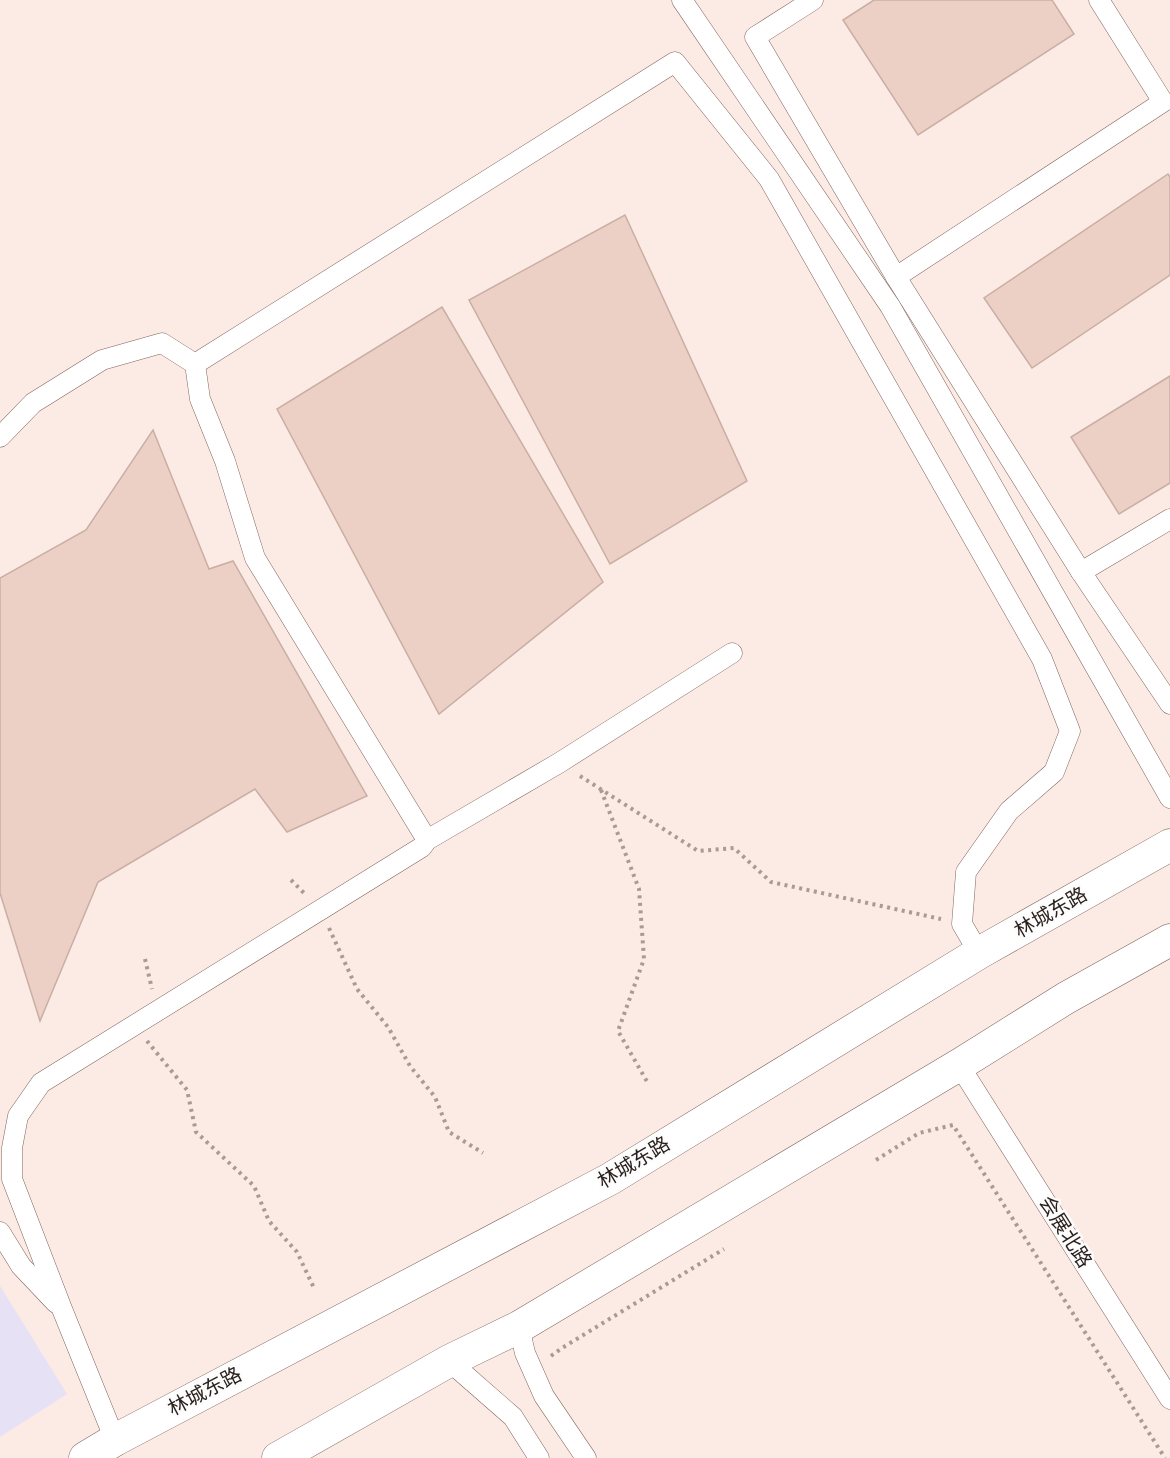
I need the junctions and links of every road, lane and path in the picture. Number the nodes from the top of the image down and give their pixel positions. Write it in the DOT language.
graph roads {
  1 [pos="682,0"];
  2 [pos="813,0"];
  3 [pos="1099,0"];
  4 [pos="1166,108"];
  5 [pos="896,277"];
  6 [pos="195,364"];
  7 [pos="0,436"];
  8 [pos="1170,519"];
  9 [pos="1082,572"];
  10 [pos="732,653"];
  11 [pos="1170,704"];
  12 [pos="559,763"];
  13 [pos="601,789"];
  14 [pos="1170,798"];
  15 [pos="427,840"];
  16 [pos="1170,845"];
  17 [pos="291,880"];
  18 [pos="320,910"];
  19 [pos="962,924"];
  20 [pos="1170,940"];
  21 [pos="979,953"];
  22 [pos="145,959"];
  23 [pos="152,1015"];
  24 [pos="959,1065"];
  25 [pos="649,1085"];
  26 [pos="483,1153"];
  27 [pos="876,1160"];
  28 [pos="0,1232"];
  29 [pos="724,1249"];
  30 [pos="314,1288"];
  31 [pos="62,1309"];
  32 [pos="519,1327"];
  33 [pos="448,1361"];
  34 [pos="532,1370"];
  35 [pos="1170,1399"];
  36 [pos="115,1440"];
  37 [pos="85,1458"];
  38 [pos="278,1458"];
  39 [pos="539,1458"];
  40 [pos="586,1458"];
  41 [pos="1165,1458"];
  1 -- 14 [label="street"];
  2 -- 5 [label="street"];
  3 -- 4 [label="street"];
  4 -- 5 [label="street"];
  5 -- 9 [label="street"];
  6 -- 7 [label="street"];
  6 -- 15 [label="street"];
  6 -- 19 [label="street"];
  8 -- 9 [label="street"];
  9 -- 11 [label="street"];
  10 -- 12 [label="street"];
  12 -- 13 [label="path"];
  12 -- 15 [label="street"];
  13 -- 19 [label="path"];
  13 -- 25 [label="path"];
  15 -- 18 [label="street"];
  16 -- 21 [label="main road, 林城东路"];
  17 -- 18 [label="path"];
  18 -- 23 [label="street"];
  18 -- 26 [label="path"];
  19 -- 21 [label="street"];
  20 -- 24 [label="main road"];
  21 -- 36 [label="main road, 林城东路"];
  22 -- 23 [label="path"];
  23 -- 30 [label="path"];
  23 -- 31 [label="street"];
  24 -- 32 [label="main road"];
  24 -- 35 [label="street, 会展北路"];
  27 -- 41 [label="path"];
  28 -- 31 [label="street"];
  29 -- 34 [label="path"];
  31 -- 36 [label="street"];
  32 -- 33 [label="main road"];
  32 -- 34 [label="street"];
  33 -- 38 [label="main road"];
  33 -- 39 [label="street"];
  34 -- 40 [label="street"];
  36 -- 37 [label="main road, 林城东路"];
}
